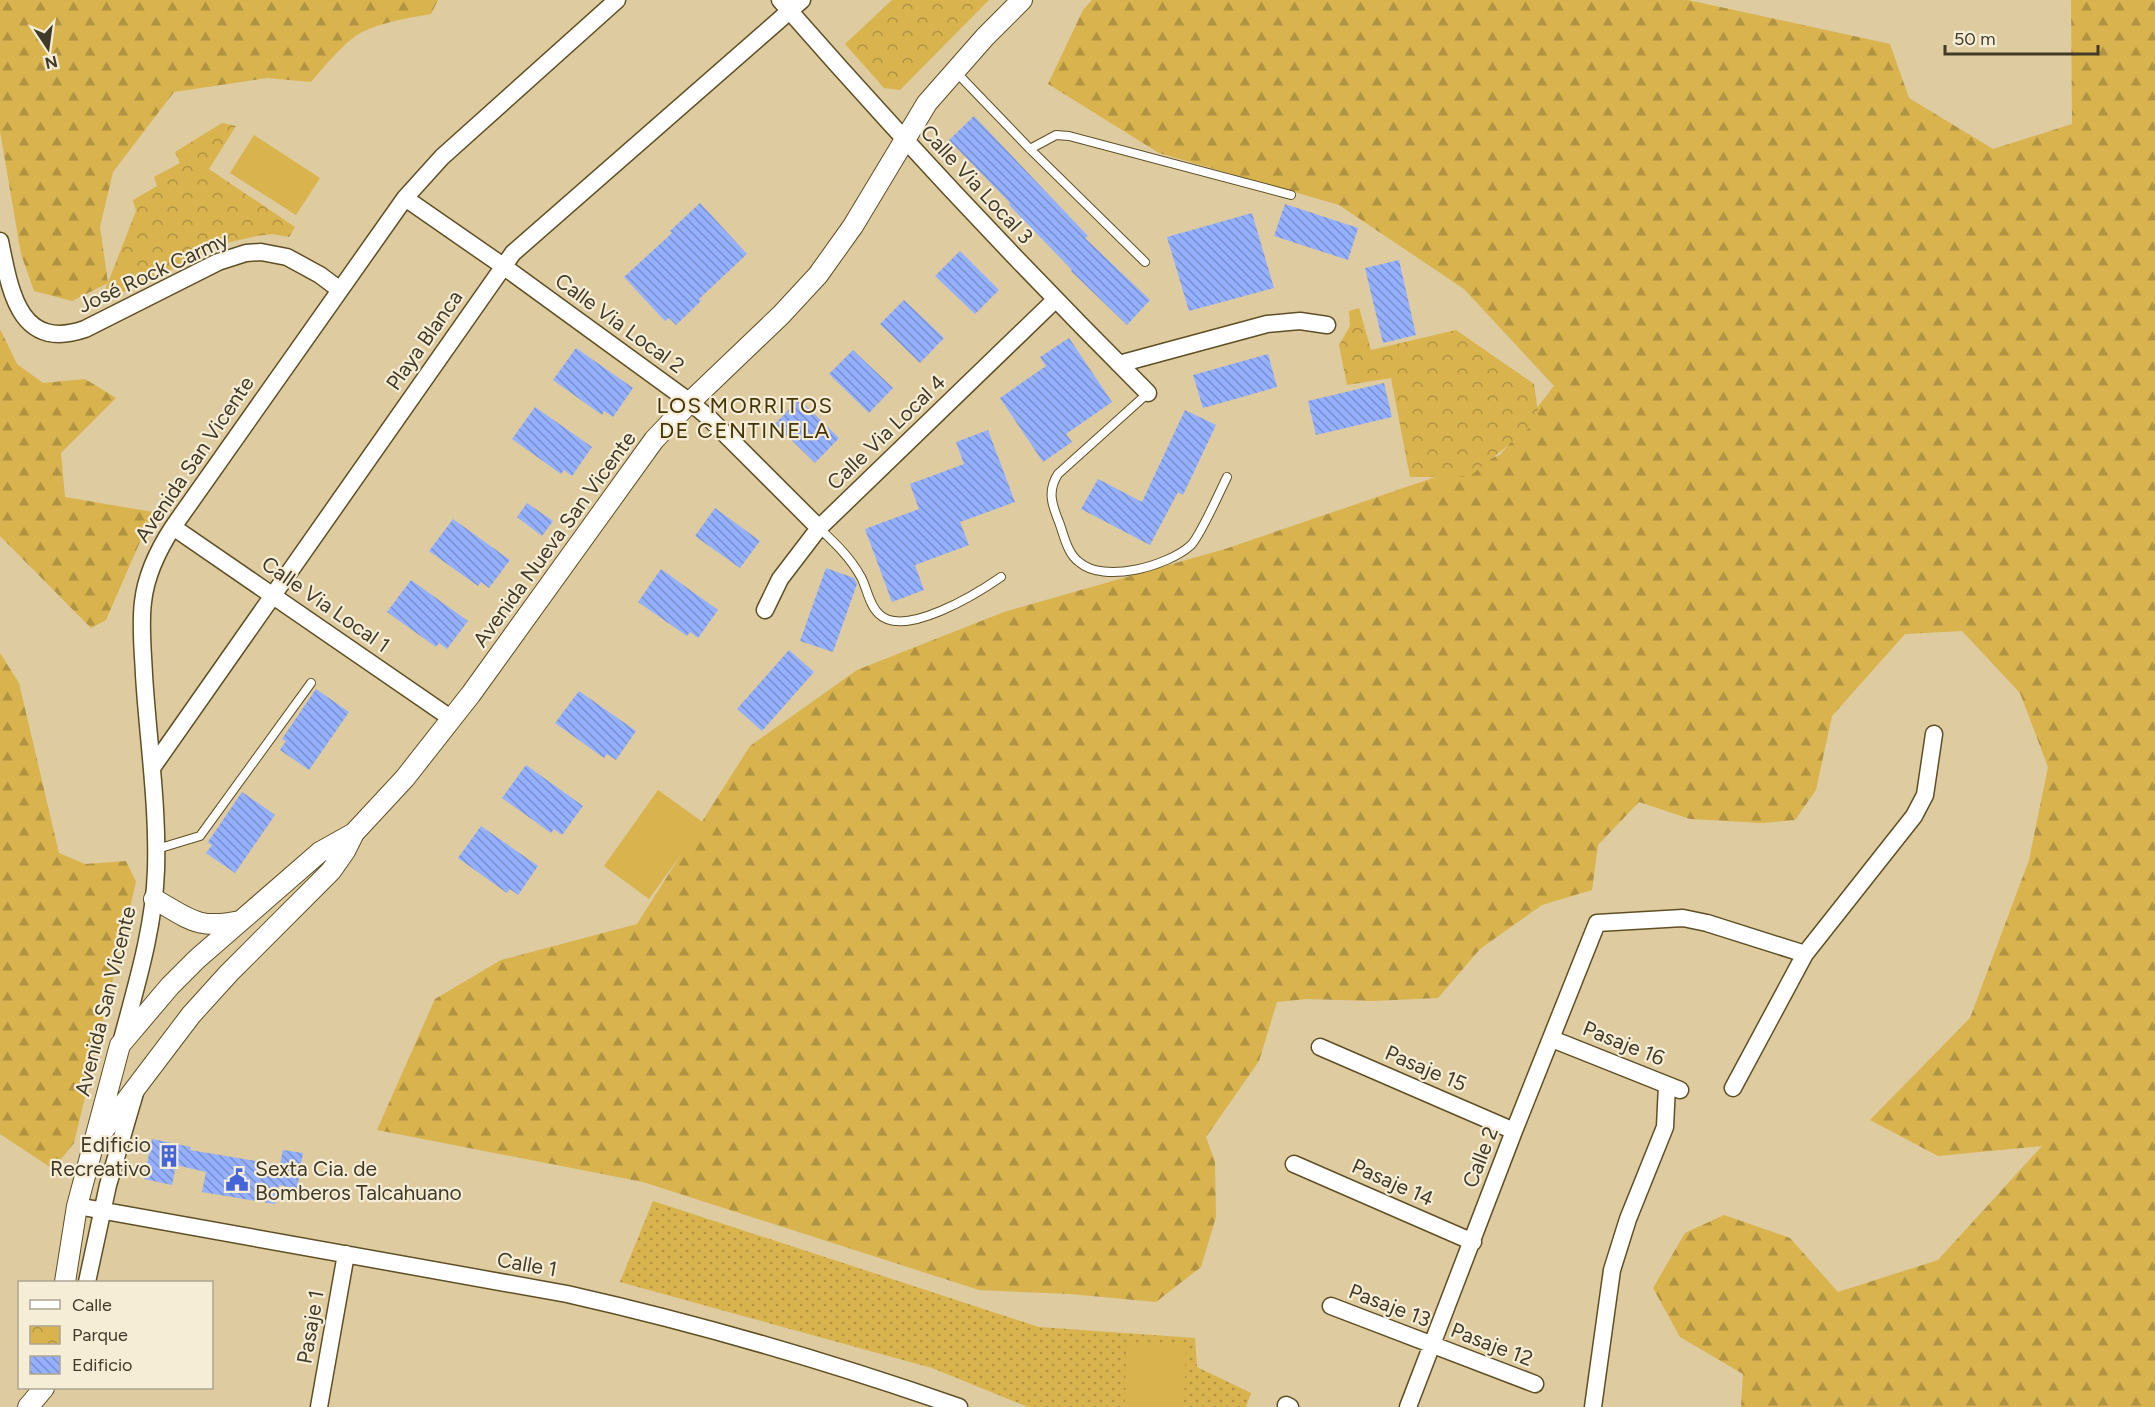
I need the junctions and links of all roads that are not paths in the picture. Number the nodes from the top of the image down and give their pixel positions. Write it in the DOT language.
graph roads {
  1 [pos="617,0"];
  2 [pos="1022,0"];
  3 [pos="790,4"];
  4 [pos="955,70"];
  5 [pos="903,140"];
  6 [pos="1030,148"];
  7 [pos="1291,195"];
  8 [pos="405,198"];
  9 [pos="0,241"];
  10 [pos="1144,262"];
  11 [pos="503,266"];
  12 [pos="340,290"];
  13 [pos="1055,300"];
  14 [pos="1327,325"];
  15 [pos="1119,364"];
  16 [pos="1148,393"];
  17 [pos="690,402"];
  18 [pos="1227,477"];
  19 [pos="173,527"];
  20 [pos="819,528"];
  21 [pos="1000,577"];
  22 [pos="274,596"];
  23 [pos="765,610"];
  24 [pos="311,683"];
  25 [pos="452,719"];
  26 [pos="1934,734"];
  27 [pos="152,768"];
  28 [pos="354,832"];
  29 [pos="157,849"];
  30 [pos="154,899"];
  31 [pos="243,921"];
  32 [pos="1805,954"];
  33 [pos="1552,1039"];
  34 [pos="120,1045"];
  35 [pos="1320,1047"];
  36 [pos="138,1084"];
  37 [pos="1733,1088"];
  38 [pos="1514,1131"];
  39 [pos="93,1143"];
  40 [pos="1294,1164"];
  41 [pos="77,1206"];
  42 [pos="102,1211"];
  43 [pos="1473,1242"];
  44 [pos="346,1254"];
  45 [pos="65,1281"];
  46 [pos="87,1281"];
  47 [pos="1331,1306"];
  48 [pos="1432,1345"];
  49 [pos="1535,1384"];
  50 [pos="43,1389"];
  51 [pos="28,1407"];
  52 [pos="319,1407"];
  53 [pos="959,1407"];
  54 [pos="1408,1407"];
  55 [pos="1593,1407"];
  1 -- 8 [label="street, Avenida San Vicente"];
  2 -- 4 [label="street, Avenida Nueva San Vicente"];
  3 -- 5 [label="street, Calle Via Local 3"];
  3 -- 11 [label="street, Playa Blanca"];
  4 -- 5 [label="street, Avenida Nueva San Vicente"];
  4 -- 6 [label="lane"];
  5 -- 13 [label="street, Calle Via Local 3"];
  5 -- 17 [label="street, Avenida Nueva San Vicente"];
  6 -- 7 [label="lane"];
  6 -- 10 [label="lane"];
  8 -- 11 [label="street, Calle Via Local 2"];
  8 -- 12 [label="street, Avenida San Vicente"];
  9 -- 12 [label="street, José Rock Carmy"];
  11 -- 17 [label="street, Calle Via Local 2"];
  11 -- 22 [label="street, Playa Blanca"];
  12 -- 19 [label="street, Avenida San Vicente"];
  13 -- 15 [label="street, Calle Via Local 3"];
  13 -- 20 [label="street, Calle Via Local 4"];
  14 -- 15 [label="street"];
  15 -- 16 [label="street, Calle Via Local 3"];
  16 -- 18 [label="lane"];
  17 -- 20 [label="street, Calle Via Local 2"];
  17 -- 25 [label="street, Avenida Nueva San Vicente"];
  19 -- 22 [label="street, Calle Via Local 1"];
  19 -- 27 [label="street, Avenida San Vicente"];
  20 -- 21 [label="lane"];
  20 -- 23 [label="street, Calle Via Local 4"];
  22 -- 25 [label="street, Calle Via Local 1"];
  22 -- 27 [label="street, Playa Blanca"];
  24 -- 29 [label="lane"];
  25 -- 28 [label="street, Avenida Nueva San Vicente"];
  26 -- 32 [label="street"];
  27 -- 29 [label="street, Avenida San Vicente"];
  28 -- 31 [label="street, Avenida Nueva San Vicente"];
  28 -- 36 [label="street, Avenida Nueva San Vicente"];
  29 -- 30 [label="street, Avenida San Vicente"];
  30 -- 31 [label="street"];
  30 -- 34 [label="street, Avenida San Vicente"];
  31 -- 34 [label="street, Avenida Nueva San Vicente"];
  32 -- 33 [label="street, Calle 2"];
  32 -- 37 [label="street"];
  33 -- 38 [label="street, Calle 2"];
  33 -- 55 [label="street, Pasaje 16"];
  34 -- 39 [label="street, Avenida San Vicente"];
  35 -- 38 [label="street, Pasaje 15"];
  36 -- 39 [label="street, Avenida Nueva San Vicente"];
  36 -- 42 [label="street"];
  38 -- 43 [label="street, Calle 2"];
  39 -- 41 [label="street, Avenida San Vicente"];
  40 -- 43 [label="street, Pasaje 14"];
  41 -- 42 [label="street, Calle 1"];
  41 -- 45 [label="street, Avenida San Vicente"];
  42 -- 44 [label="street, Calle 1"];
  42 -- 46 [label="street"];
  43 -- 48 [label="street, Calle 2"];
  44 -- 52 [label="street, Pasaje 1"];
  44 -- 53 [label="street, Calle 1"];
  47 -- 48 [label="street, Pasaje 13"];
  48 -- 49 [label="street, Pasaje 12"];
  48 -- 54 [label="street, Calle 2"];
  50 -- 51 [label="street"];
}
